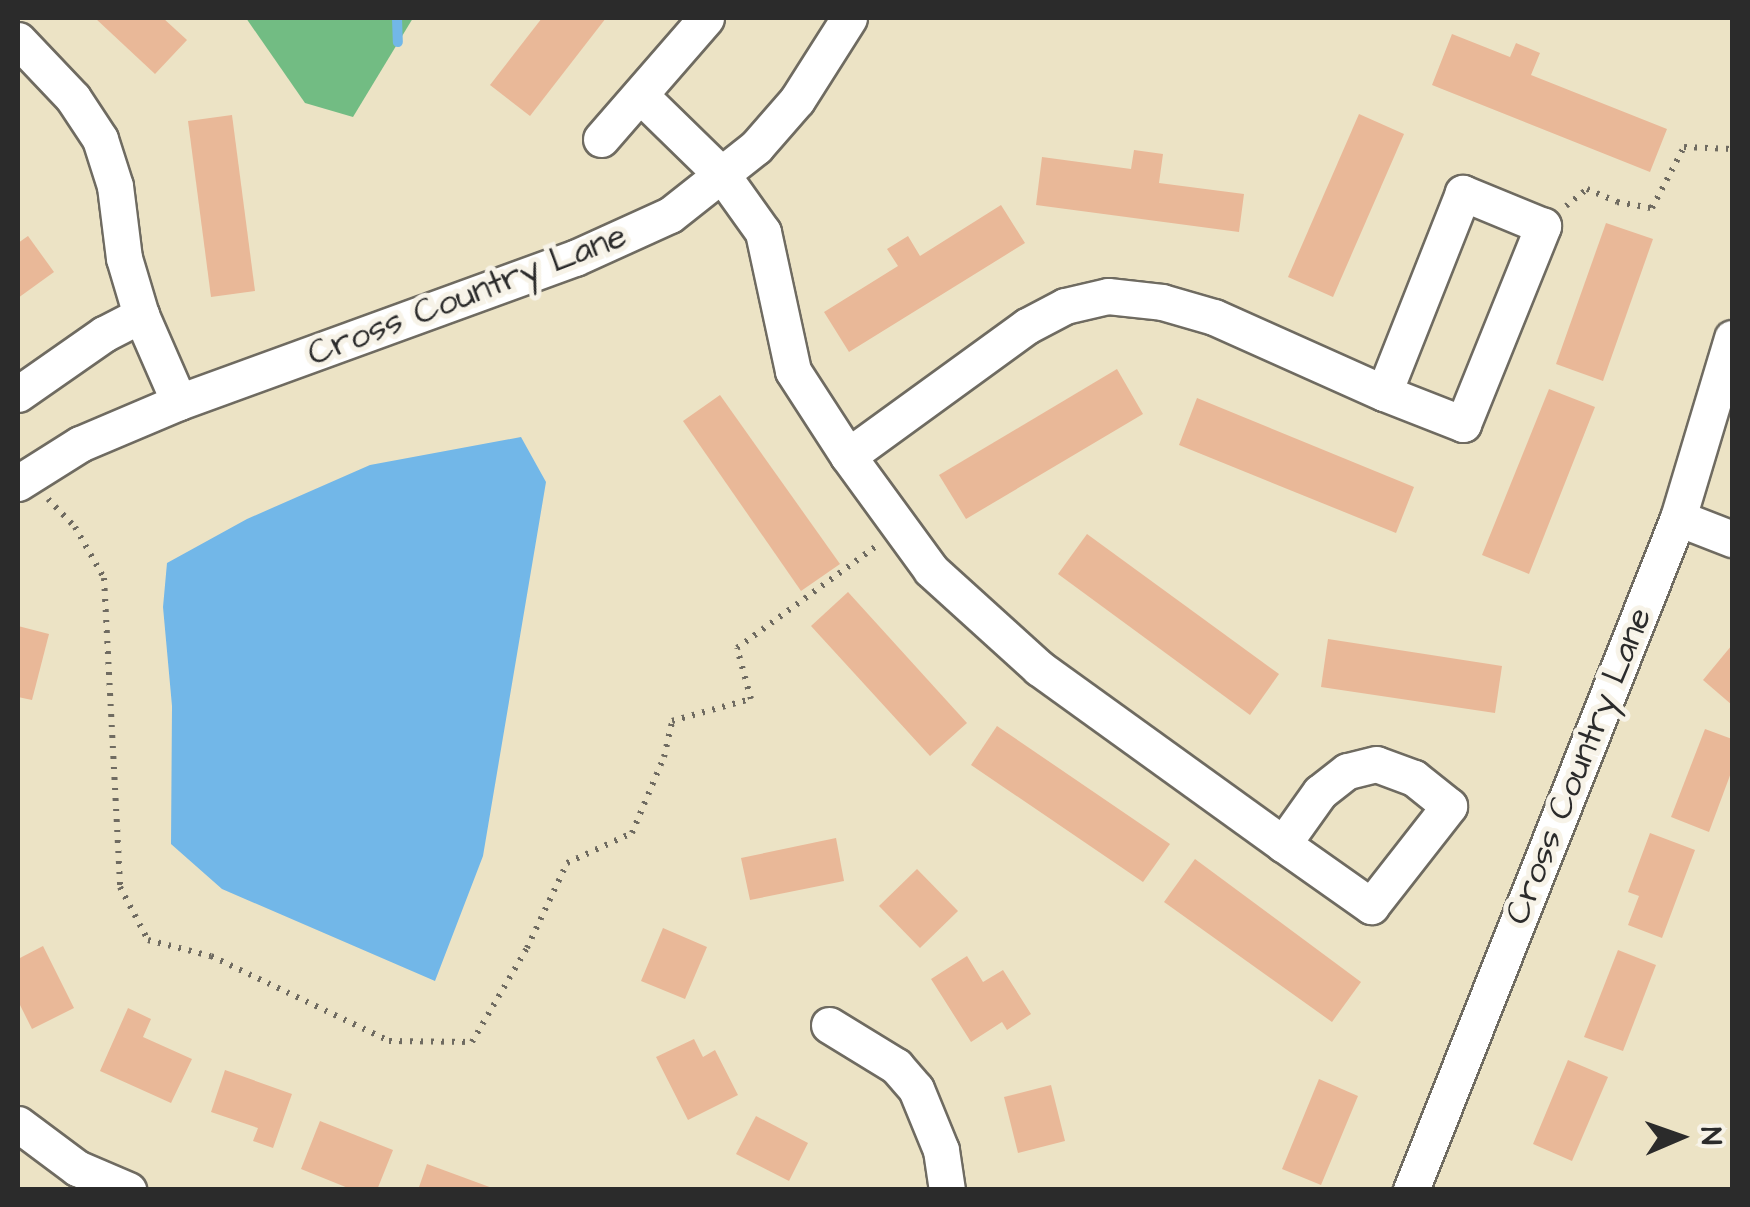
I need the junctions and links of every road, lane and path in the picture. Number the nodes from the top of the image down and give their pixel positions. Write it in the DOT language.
graph roads {
  1 [pos="706,18"];
  2 [pos="848,18"];
  3 [pos="18,40"];
  4 [pos="640,95"];
  5 [pos="601,139"];
  6 [pos="1732,150"];
  7 [pos="723,176"];
  8 [pos="1543,226"];
  9 [pos="140,316"];
  10 [pos="1732,338"];
  11 [pos="1384,393"];
  12 [pos="18,394"];
  13 [pos="179,402"];
  14 [pos="848,456"];
  15 [pos="22,480"];
  16 [pos="1678,518"];
  17 [pos="900,528"];
  18 [pos="1732,539"];
  19 [pos="1284,844"];
  20 [pos="830,1025"];
  21 [pos="18,1124"];
  22 [pos="128,1190"];
  23 [pos="947,1190"];
  24 [pos="1411,1190"];
  1 -- 4 [label="street"];
  2 -- 7 [label="street, Cross Country Lane"];
  3 -- 9 [label="street"];
  4 -- 5 [label="street"];
  4 -- 7 [label="street"];
  6 -- 8 [label="path"];
  7 -- 13 [label="street, Cross Country Lane"];
  7 -- 14 [label="street"];
  8 -- 11 [label="street"];
  8 -- 11 [label="street"];
  9 -- 12 [label="street"];
  9 -- 13 [label="street"];
  10 -- 16 [label="street, Cross Country Lane"];
  11 -- 14 [label="street"];
  13 -- 15 [label="street, Cross Country Lane"];
  14 -- 17 [label="street"];
  15 -- 17 [label="path"];
  16 -- 18 [label="street"];
  16 -- 24 [label="street, Cross Country Lane"];
  17 -- 19 [label="street"];
  19 -- 19 [label="street"];
  20 -- 23 [label="street"];
  21 -- 22 [label="street"];
}
